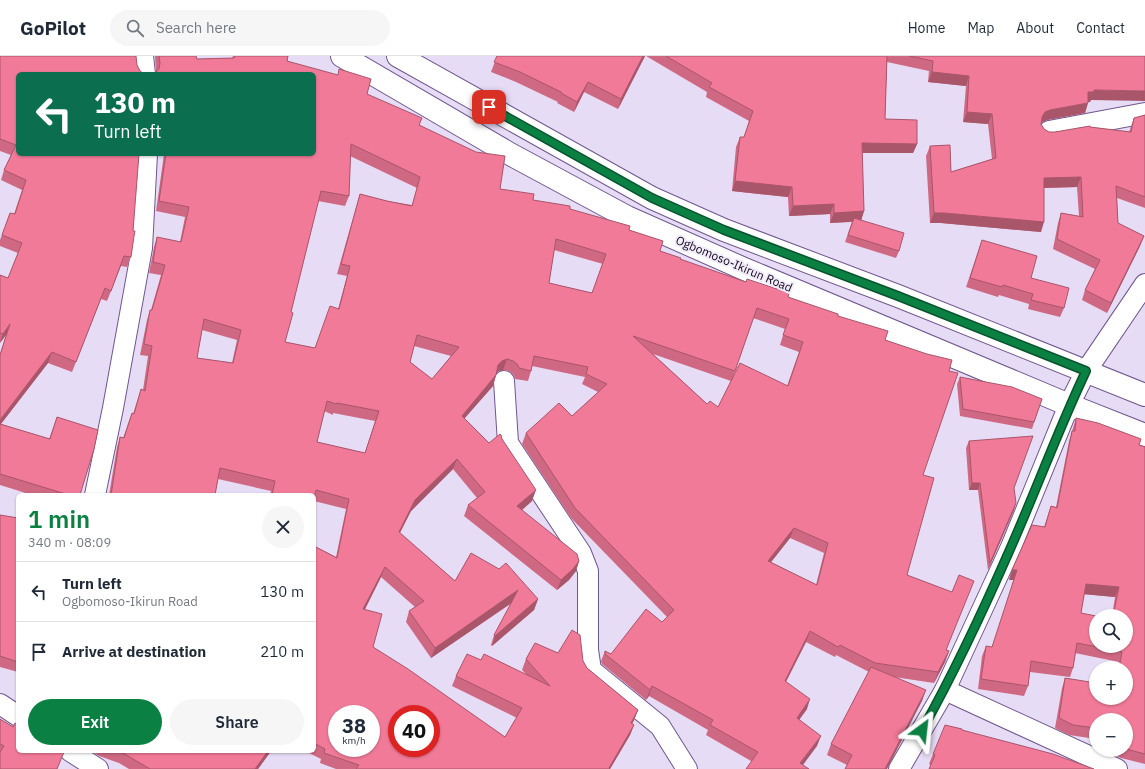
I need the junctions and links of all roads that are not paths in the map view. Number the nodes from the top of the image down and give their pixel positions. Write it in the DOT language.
graph roads {
  1 [pos="143,56"];
  2 [pos="342,56"];
  3 [pos="398,56"];
  4 [pos="145,72"];
  5 [pos="1145,113"];
  6 [pos="1049,131"];
  7 [pos="147,156"];
  8 [pos="1145,284"];
  9 [pos="1086,371"];
  10 [pos="504,381"];
  11 [pos="1145,395"];
  12 [pos="1070,405"];
  13 [pos="1145,435"];
  14 [pos="95,493"];
  15 [pos="944,690"];
  16 [pos="0,704"];
  17 [pos="16,715"];
  18 [pos="73,753"];
  19 [pos="98,769"];
  20 [pos="687,769"];
  21 [pos="899,769"];
  22 [pos="1117,769"];
  1 -- 4 [label="street"];
  2 -- 12 [label="main road, Ogbomoso-Ikirun Road"];
  3 -- 9 [label="main road"];
  5 -- 6 [label="street"];
  7 -- 14 [label="street"];
  8 -- 9 [label="street"];
  9 -- 11 [label="main road"];
  9 -- 12 [label="street"];
  10 -- 20 [label="street"];
  12 -- 13 [label="main road, Ogbomoso-Ikirun Road"];
  12 -- 15 [label="street"];
  15 -- 21 [label="street"];
  15 -- 22 [label="street"];
  16 -- 17 [label="street"];
  18 -- 19 [label="street"];
}
